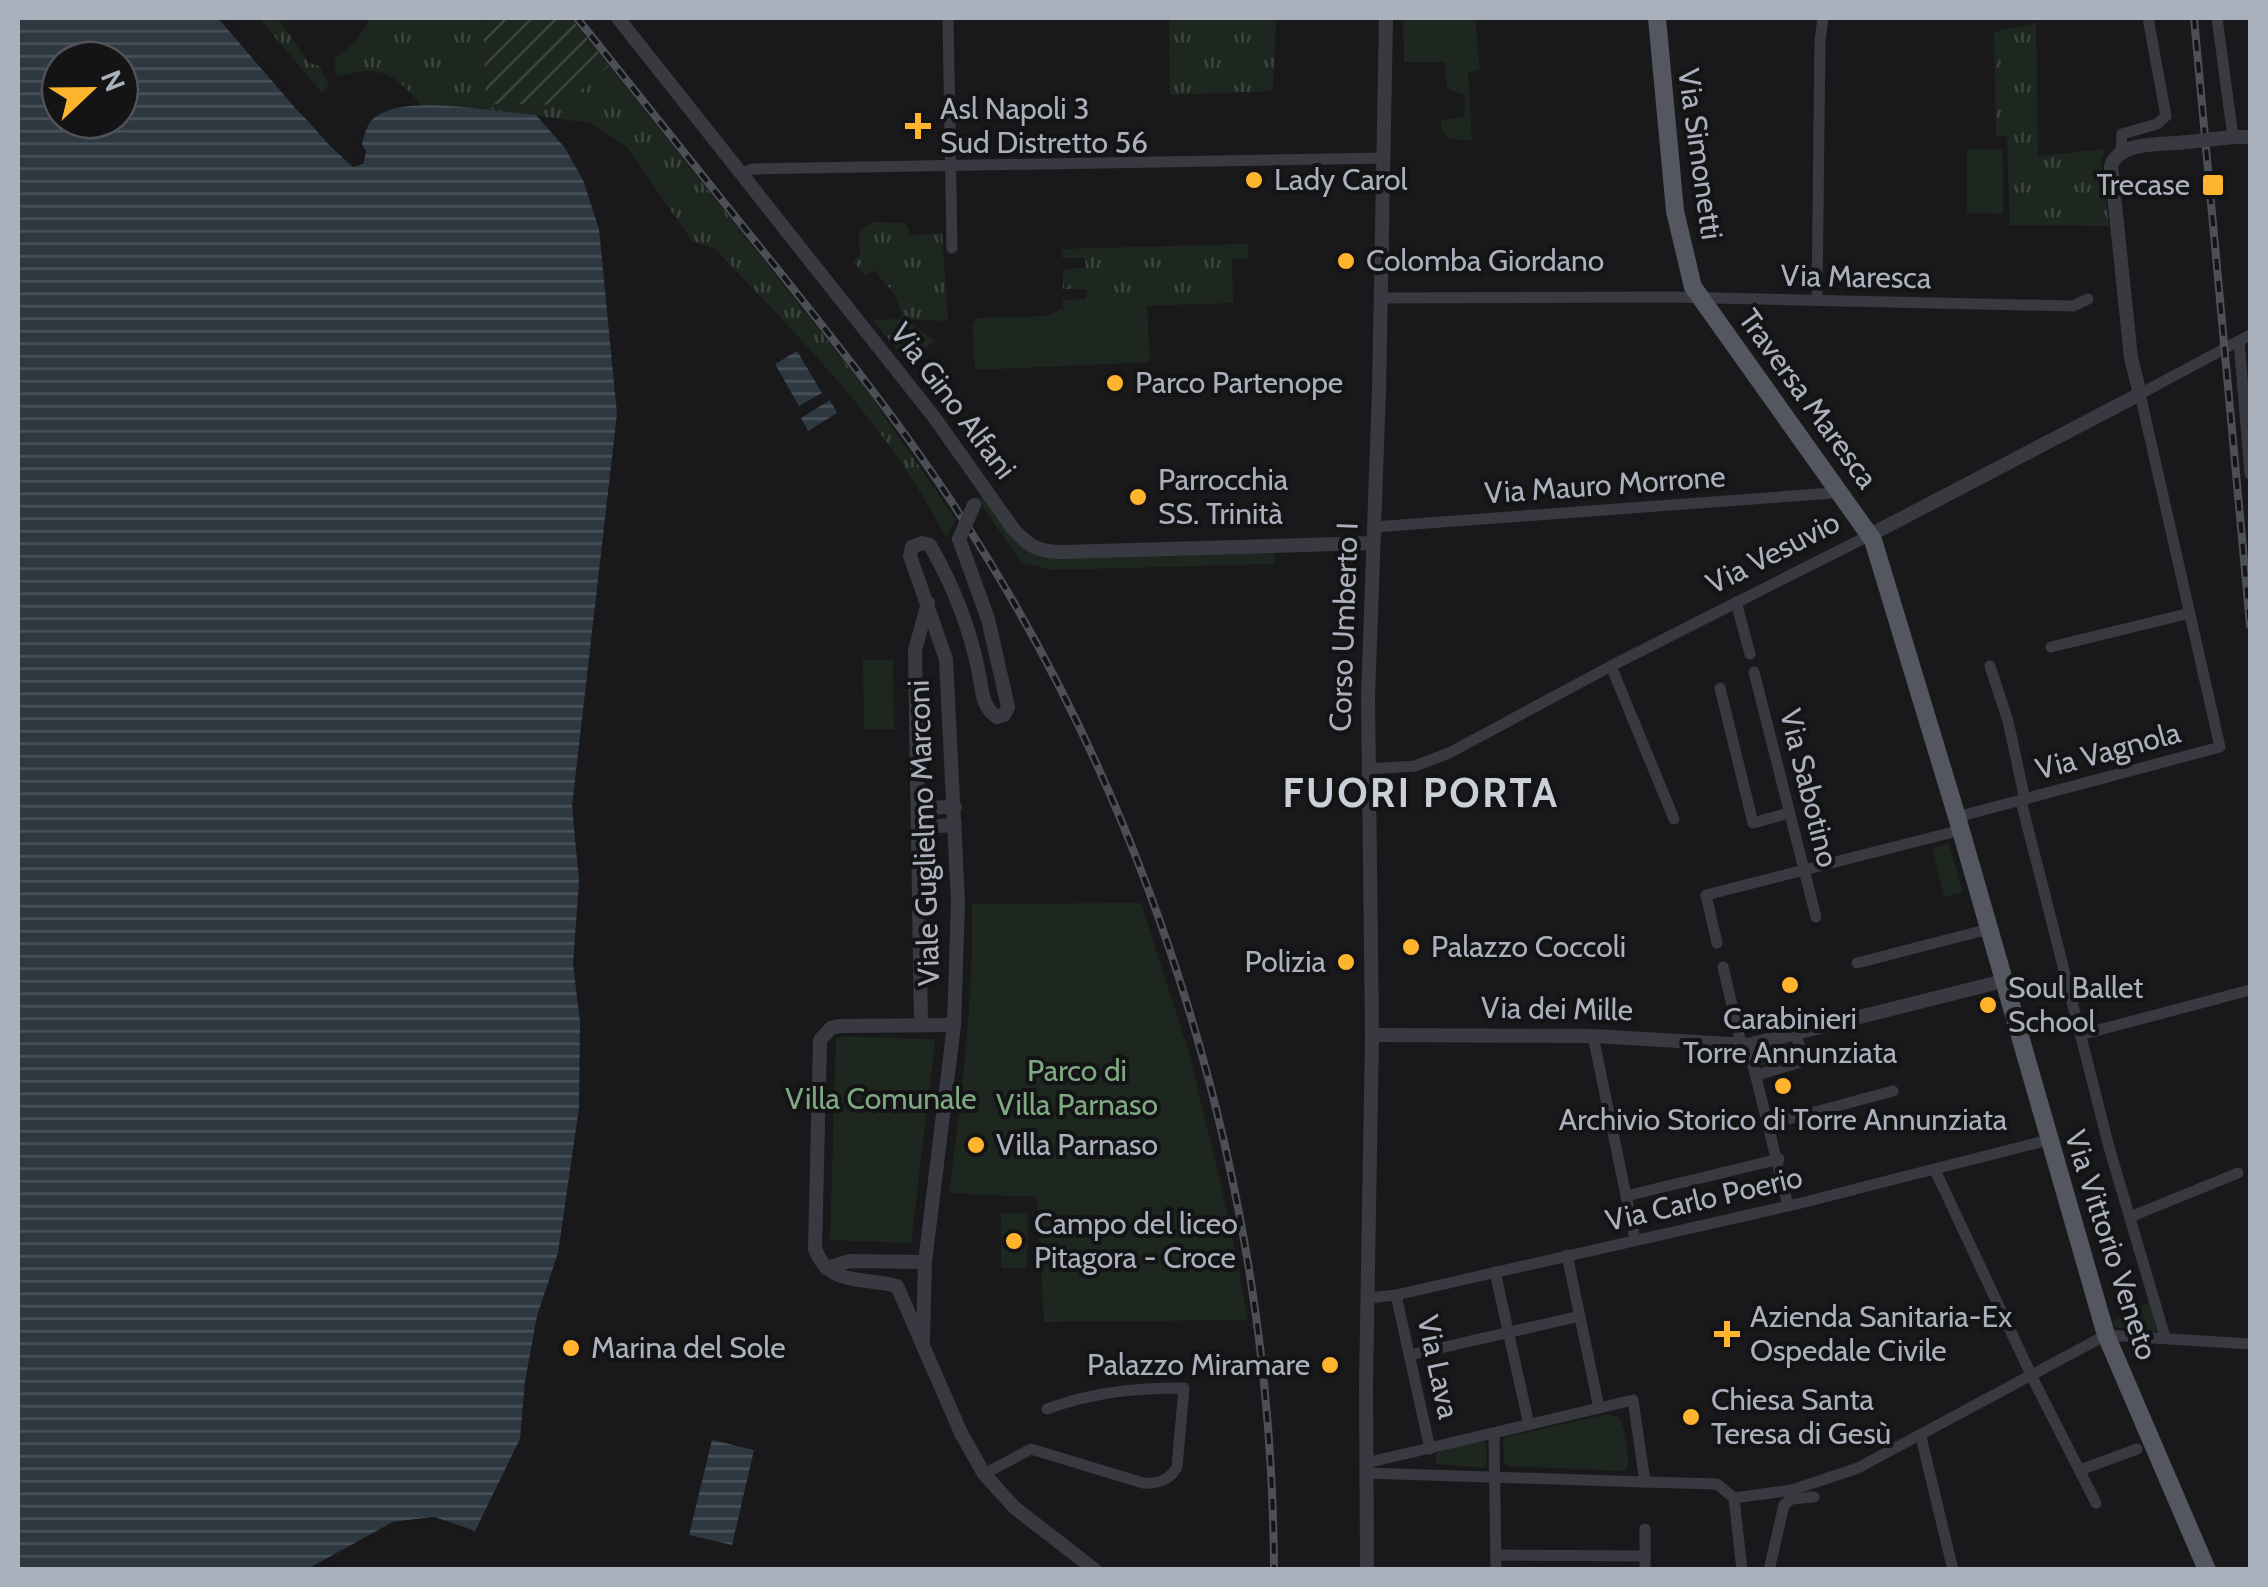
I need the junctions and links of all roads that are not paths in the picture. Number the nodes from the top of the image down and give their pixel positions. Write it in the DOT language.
graph roads {
  1 [pos="618,18"];
  2 [pos="948,18"];
  3 [pos="1386,18"];
  4 [pos="1657,18"];
  5 [pos="1823,18"];
  6 [pos="2148,18"];
  7 [pos="2216,18"];
  8 [pos="2232,138"];
  9 [pos="2250,138"];
  10 [pos="2120,151"];
  11 [pos="1384,158"];
  12 [pos="951,164"];
  13 [pos="742,174"];
  14 [pos="952,248"];
  15 [pos="1382,298"];
  16 [pos="1698,298"];
  17 [pos="2088,299"];
  18 [pos="1817,300"];
  19 [pos="2245,338"];
  20 [pos="2140,394"];
  21 [pos="2250,474"];
  22 [pos="1839,489"];
  23 [pos="988,490"];
  24 [pos="1374,527"];
  25 [pos="1870,534"];
  26 [pos="1373,543"];
  27 [pos="1736,602"];
  28 [pos="928,603"];
  29 [pos="2190,613"];
  30 [pos="2052,647"];
  31 [pos="1750,654"];
  32 [pos="1611,666"];
  33 [pos="1990,666"];
  34 [pos="1754,672"];
  35 [pos="1720,688"];
  36 [pos="1367,769"];
  37 [pos="2023,800"];
  38 [pos="954,806"];
  39 [pos="918,808"];
  40 [pos="1790,813"];
  41 [pos="1674,818"];
  42 [pos="1959,823"];
  43 [pos="955,825"];
  44 [pos="918,826"];
  45 [pos="1804,871"];
  46 [pos="1816,917"];
  47 [pos="1988,928"];
  48 [pos="1717,942"];
  49 [pos="1858,963"];
  50 [pos="1723,968"];
  51 [pos="2004,981"];
  52 [pos="2250,990"];
  53 [pos="954,1025"];
  54 [pos="921,1026"];
  55 [pos="1796,1032"];
  56 [pos="1372,1036"];
  57 [pos="1593,1036"];
  58 [pos="2080,1036"];
  59 [pos="1744,1044"];
  60 [pos="1757,1075"];
  61 [pos="1893,1091"];
  62 [pos="1770,1124"];
  63 [pos="2048,1140"];
  64 [pos="1779,1158"];
  65 [pos="1935,1170"];
  66 [pos="2238,1173"];
  67 [pos="1626,1196"];
  68 [pos="1788,1206"];
  69 [pos="2130,1218"];
  70 [pos="1636,1239"];
  71 [pos="1567,1255"];
  72 [pos="925,1262"];
  73 [pos="826,1268"];
  74 [pos="1495,1272"];
  75 [pos="1396,1294"];
  76 [pos="1369,1298"];
  77 [pos="1580,1316"];
  78 [pos="1509,1332"];
  79 [pos="2106,1335"];
  80 [pos="2164,1336"];
  81 [pos="923,1340"];
  82 [pos="2250,1344"];
  83 [pos="1410,1355"];
  84 [pos="2032,1375"];
  85 [pos="1048,1408"];
  86 [pos="1599,1408"];
  87 [pos="1529,1424"];
  88 [pos="1494,1433"];
  89 [pos="1921,1436"];
  90 [pos="1430,1450"];
  91 [pos="2137,1450"];
  92 [pos="1366,1468"];
  93 [pos="2080,1470"];
  94 [pos="984,1474"];
  95 [pos="1496,1476"];
  96 [pos="1645,1482"];
  97 [pos="1814,1497"];
  98 [pos="1734,1498"];
  99 [pos="2096,1503"];
  100 [pos="1646,1529"];
  101 [pos="1496,1555"];
  102 [pos="1645,1563"];
  103 [pos="1095,1570"];
  104 [pos="1368,1570"];
  105 [pos="1496,1570"];
  106 [pos="1742,1570"];
  107 [pos="1769,1570"];
  108 [pos="1953,1570"];
  109 [pos="2207,1570"];
  1 -- 13 [label="street, Via Gino Alfani"];
  2 -- 12 [label="street"];
  3 -- 11 [label="street, Corso Umberto I"];
  4 -- 16 [label="main road, Via Simonetti"];
  5 -- 18 [label="street"];
  6 -- 10 [label="street"];
  7 -- 8 [label="street"];
  8 -- 9 [label="street"];
  8 -- 10 [label="street, bridge"];
  10 -- 20 [label="street"];
  11 -- 12 [label="street"];
  11 -- 15 [label="street, Corso Umberto I"];
  12 -- 13 [label="street"];
  12 -- 14 [label="street"];
  13 -- 23 [label="street, Via Gino Alfani"];
  15 -- 16 [label="street, Via Maresca"];
  15 -- 24 [label="street, Corso Umberto I"];
  16 -- 18 [label="street, Via Maresca"];
  16 -- 22 [label="main road, Traversa Maresca"];
  17 -- 18 [label="street, Via Maresca"];
  19 -- 20 [label="street, Via Vesuvio"];
  19 -- 21 [label="street"];
  20 -- 25 [label="street, Via Vesuvio"];
  20 -- 29 [label="street, Via Vagnola"];
  22 -- 24 [label="street, Via Mauro Morrone"];
  22 -- 25 [label="main road, Traversa Maresca"];
  23 -- 26 [label="street, Via Gino Alfani"];
  23 -- 28 [label="street, bridge"];
  24 -- 26 [label="street, Corso Umberto I"];
  25 -- 27 [label="street, Via Vesuvio"];
  25 -- 42 [label="main road, Via Vittorio Veneto"];
  26 -- 36 [label="street, Corso Umberto I"];
  27 -- 31 [label="street"];
  27 -- 32 [label="street, Via Vesuvio"];
  28 -- 38 [label="street, Viale Guglielmo Marconi"];
  28 -- 39 [label="street, Viale Guglielmo Marconi"];
  29 -- 30 [label="street"];
  29 -- 37 [label="street, Via Vagnola"];
  32 -- 36 [label="street, Via Vesuvio"];
  32 -- 41 [label="street"];
  33 -- 37 [label="street, Via Vagnola"];
  34 -- 40 [label="street, Via Sabotino"];
  35 -- 40 [label="street"];
  36 -- 56 [label="street, Corso Umberto I"];
  37 -- 42 [label="street"];
  37 -- 58 [label="street, Via Vagnola"];
  38 -- 39 [label="street"];
  38 -- 43 [label="street, Viale Guglielmo Marconi"];
  39 -- 44 [label="street, Viale Guglielmo Marconi"];
  40 -- 45 [label="street, Via Sabotino"];
  42 -- 45 [label="street"];
  42 -- 47 [label="main road, Via Vittorio Veneto"];
  43 -- 44 [label="street"];
  43 -- 53 [label="street, Viale Guglielmo Marconi"];
  44 -- 54 [label="street, Viale Guglielmo Marconi"];
  45 -- 46 [label="street, Via Sabotino"];
  45 -- 48 [label="street"];
  47 -- 49 [label="street"];
  47 -- 51 [label="main road, Via Vittorio Veneto"];
  50 -- 59 [label="street"];
  51 -- 55 [label="street, Via dei Mille"];
  51 -- 63 [label="main road, Via Vittorio Veneto"];
  52 -- 58 [label="street"];
  53 -- 54 [label="street"];
  53 -- 72 [label="street, Viale Guglielmo Marconi"];
  54 -- 73 [label="street"];
  55 -- 59 [label="street, Via dei Mille"];
  55 -- 60 [label="street"];
  56 -- 57 [label="street, Via dei Mille"];
  56 -- 76 [label="street, Corso Umberto I"];
  57 -- 59 [label="street, Via dei Mille"];
  57 -- 67 [label="street"];
  58 -- 69 [label="street, Via Vagnola"];
  59 -- 60 [label="street"];
  60 -- 62 [label="street"];
  61 -- 62 [label="street"];
  62 -- 64 [label="street"];
  63 -- 65 [label="street, Via Carlo Poerio"];
  63 -- 79 [label="main road, Via Vittorio Veneto"];
  64 -- 67 [label="street"];
  64 -- 68 [label="street"];
  65 -- 68 [label="street, Via Carlo Poerio"];
  65 -- 84 [label="street"];
  66 -- 69 [label="street"];
  67 -- 70 [label="street"];
  68 -- 70 [label="street, Via Carlo Poerio"];
  69 -- 80 [label="street, Via Vagnola"];
  70 -- 71 [label="street, Via Carlo Poerio"];
  71 -- 74 [label="street, Via Carlo Poerio"];
  71 -- 77 [label="street"];
  72 -- 73 [label="street"];
  72 -- 81 [label="street, Viale Guglielmo Marconi"];
  73 -- 81 [label="street"];
  74 -- 75 [label="street, Via Carlo Poerio"];
  74 -- 78 [label="street"];
  75 -- 76 [label="street, Via Carlo Poerio"];
  75 -- 83 [label="street, Via Lava"];
  76 -- 92 [label="street, Corso Umberto I"];
  77 -- 78 [label="street"];
  77 -- 86 [label="street"];
  78 -- 83 [label="street"];
  78 -- 87 [label="street"];
  79 -- 80 [label="street"];
  79 -- 84 [label="street"];
  79 -- 109 [label="main road, Via Vittorio Veneto"];
  80 -- 82 [label="street"];
  81 -- 94 [label="street, Viale Guglielmo Marconi"];
  83 -- 90 [label="street, Via Lava"];
  84 -- 89 [label="street"];
  84 -- 93 [label="street"];
  85 -- 94 [label="street"];
  86 -- 87 [label="street"];
  86 -- 96 [label="street"];
  87 -- 88 [label="street"];
  88 -- 90 [label="street"];
  88 -- 95 [label="street"];
  89 -- 98 [label="street"];
  89 -- 108 [label="street"];
  90 -- 92 [label="street"];
  91 -- 93 [label="street"];
  92 -- 95 [label="street"];
  92 -- 104 [label="street, Corso Umberto I"];
  93 -- 99 [label="street"];
  94 -- 103 [label="street, Viale Guglielmo Marconi"];
  95 -- 96 [label="street"];
  95 -- 101 [label="street"];
  96 -- 98 [label="street"];
  97 -- 107 [label="street"];
  98 -- 106 [label="street"];
  100 -- 102 [label="street"];
  101 -- 102 [label="street"];
  101 -- 105 [label="street"];
}
